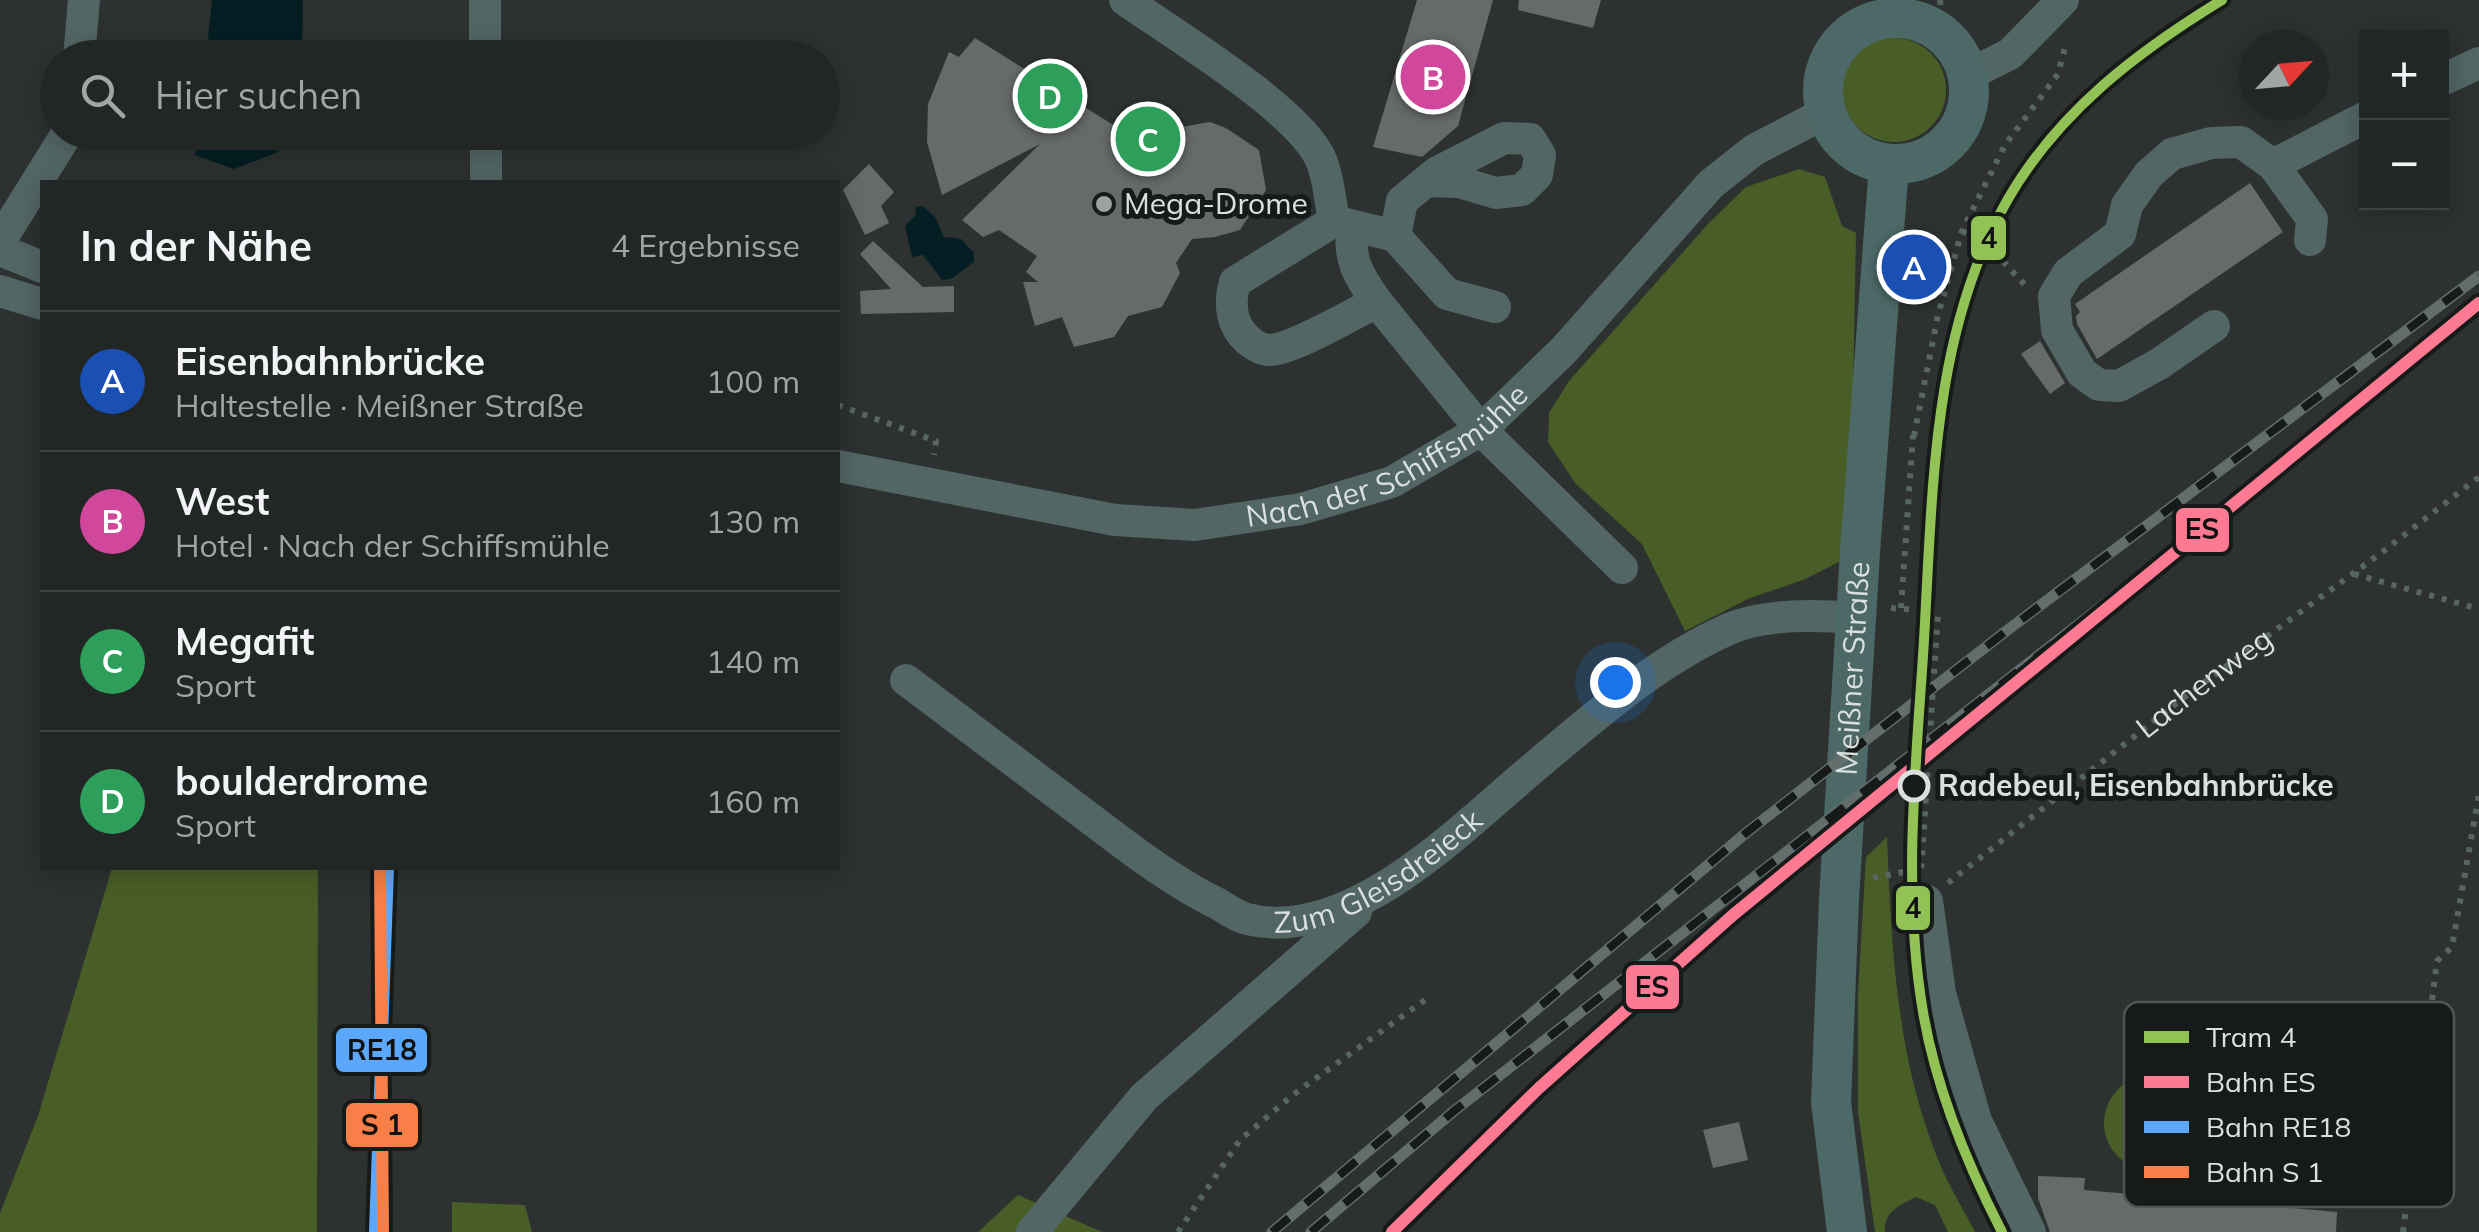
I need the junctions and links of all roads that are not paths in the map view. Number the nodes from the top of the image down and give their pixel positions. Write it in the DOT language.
graph roads {
  1 [pos="84,0"];
  2 [pos="485,0"];
  3 [pos="1124,0"];
  4 [pos="2062,1"];
  5 [pos="1902,9"];
  6 [pos="1942,17"];
  7 [pos="81,40"];
  8 [pos="486,40"];
  9 [pos="2479,63"];
  10 [pos="1968,76"];
  11 [pos="2449,77"];
  12 [pos="1826,113"];
  13 [pos="2360,120"];
  14 [pos="57,150"];
  15 [pos="486,150"];
  16 [pos="1889,164"];
  17 [pos="2273,165"];
  18 [pos="486,180"];
  19 [pos="1427,181"];
  20 [pos="1344,224"];
  21 [pos="1395,236"];
  22 [pos="2310,240"];
  23 [pos="0,241"];
  24 [pos="0,250"];
  25 [pos="40,266"];
  26 [pos="0,290"];
  27 [pos="1377,302"];
  28 [pos="40,303"];
  29 [pos="1495,306"];
  30 [pos="2214,326"];
  31 [pos="1482,430"];
  32 [pos="840,466"];
  33 [pos="1622,568"];
  34 [pos="1857,612"];
  35 [pos="906,680"];
  36 [pos="1382,889"];
  37 [pos="1927,901"];
  38 [pos="1032,1232"];
  39 [pos="1847,1232"];
  40 [pos="2030,1232"];
  1 -- 7 [label="street"];
  2 -- 8 [label="street"];
  3 -- 20 [label="street"];
  4 -- 10 [label="street"];
  5 -- 6 [label="main road"];
  5 -- 12 [label="main road"];
  6 -- 10 [label="main road"];
  9 -- 11 [label="street"];
  10 -- 16 [label="main road"];
  12 -- 16 [label="main road"];
  12 -- 31 [label="street, Nach der Schiffsmühle"];
  13 -- 17 [label="street"];
  14 -- 23 [label="street"];
  15 -- 18 [label="street"];
  16 -- 34 [label="main road, Meißner Straße"];
  17 -- 22 [label="street"];
  17 -- 30 [label="street"];
  19 -- 21 [label="street"];
  20 -- 21 [label="street"];
  20 -- 27 [label="street"];
  20 -- 27 [label="street"];
  21 -- 29 [label="street"];
  24 -- 25 [label="street"];
  26 -- 28 [label="street"];
  27 -- 31 [label="street"];
  31 -- 32 [label="street, Nach der Schiffsmühle"];
  31 -- 33 [label="street"];
  34 -- 36 [label="street, Zum Gleisdreieck"];
  34 -- 39 [label="main road, Meißner Straße"];
  35 -- 36 [label="street, Zum Gleisdreieck"];
  36 -- 38 [label="street"];
  37 -- 40 [label="street"];
}
